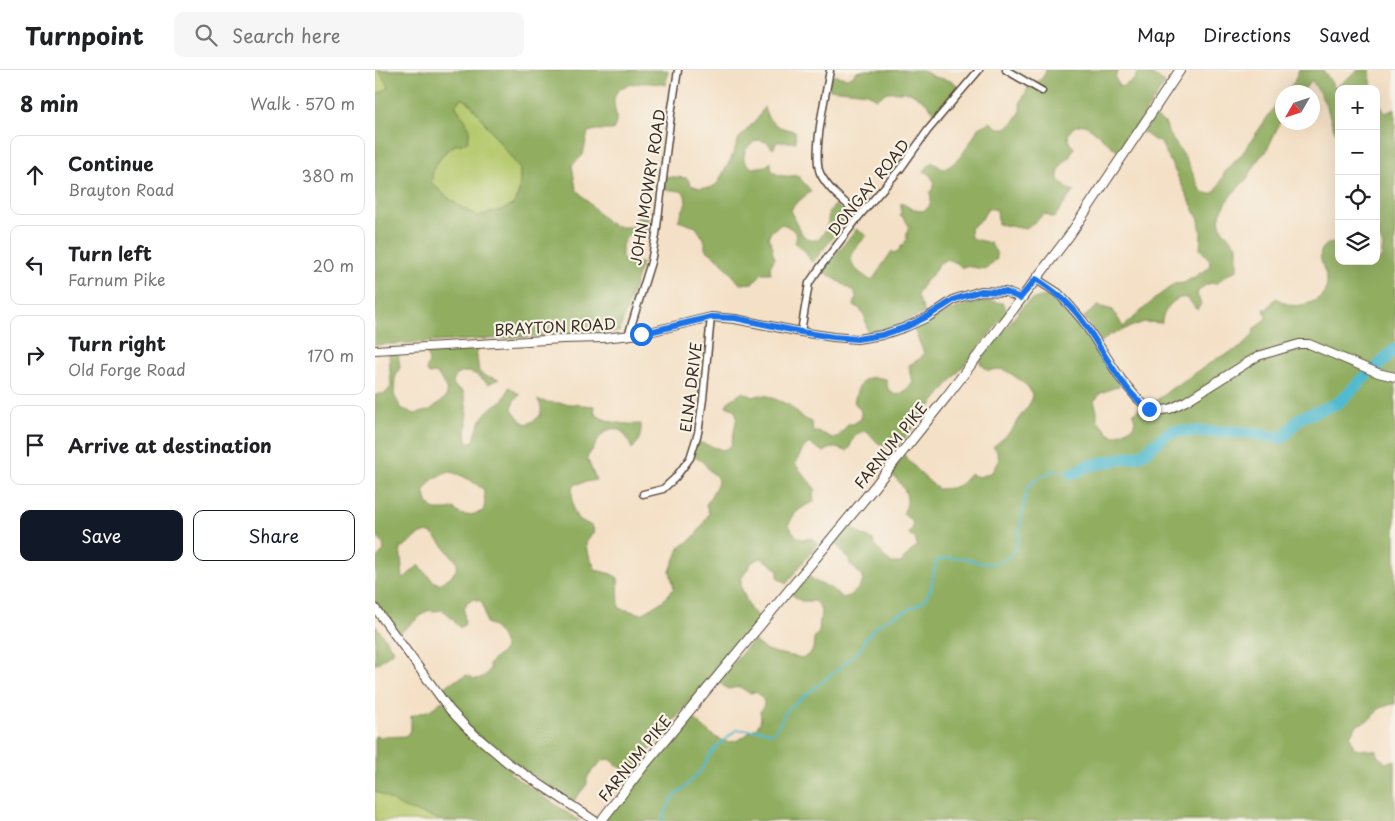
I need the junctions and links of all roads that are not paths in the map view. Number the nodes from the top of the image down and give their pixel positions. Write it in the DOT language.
graph roads {
  1 [pos="678,70"];
  2 [pos="829,70"];
  3 [pos="979,70"];
  4 [pos="1006,70"];
  5 [pos="1180,70"];
  6 [pos="1042,91"];
  7 [pos="859,215"];
  8 [pos="1036,279"];
  9 [pos="1020,298"];
  10 [pos="711,317"];
  11 [pos="801,332"];
  12 [pos="628,336"];
  13 [pos="375,350"];
  14 [pos="1395,377"];
  15 [pos="643,494"];
  16 [pos="375,608"];
  17 [pos="595,821"];
  18 [pos="601,821"];
  1 -- 12 [label="street, JOHN MOWRY ROAD"];
  2 -- 7 [label="street"];
  3 -- 7 [label="street, DONGAY ROAD"];
  4 -- 6 [label="street"];
  5 -- 8 [label="main road, FARNUM PIKE"];
  7 -- 11 [label="street, DONGAY ROAD"];
  8 -- 9 [label="main road, FARNUM PIKE"];
  8 -- 14 [label="street"];
  9 -- 11 [label="street, BRAYTON ROAD"];
  9 -- 18 [label="main road, FARNUM PIKE"];
  10 -- 11 [label="street, BRAYTON ROAD"];
  10 -- 12 [label="street, BRAYTON ROAD"];
  10 -- 15 [label="street, ELNA DRIVE"];
  12 -- 13 [label="street, BRAYTON ROAD"];
  16 -- 17 [label="street"];
}
